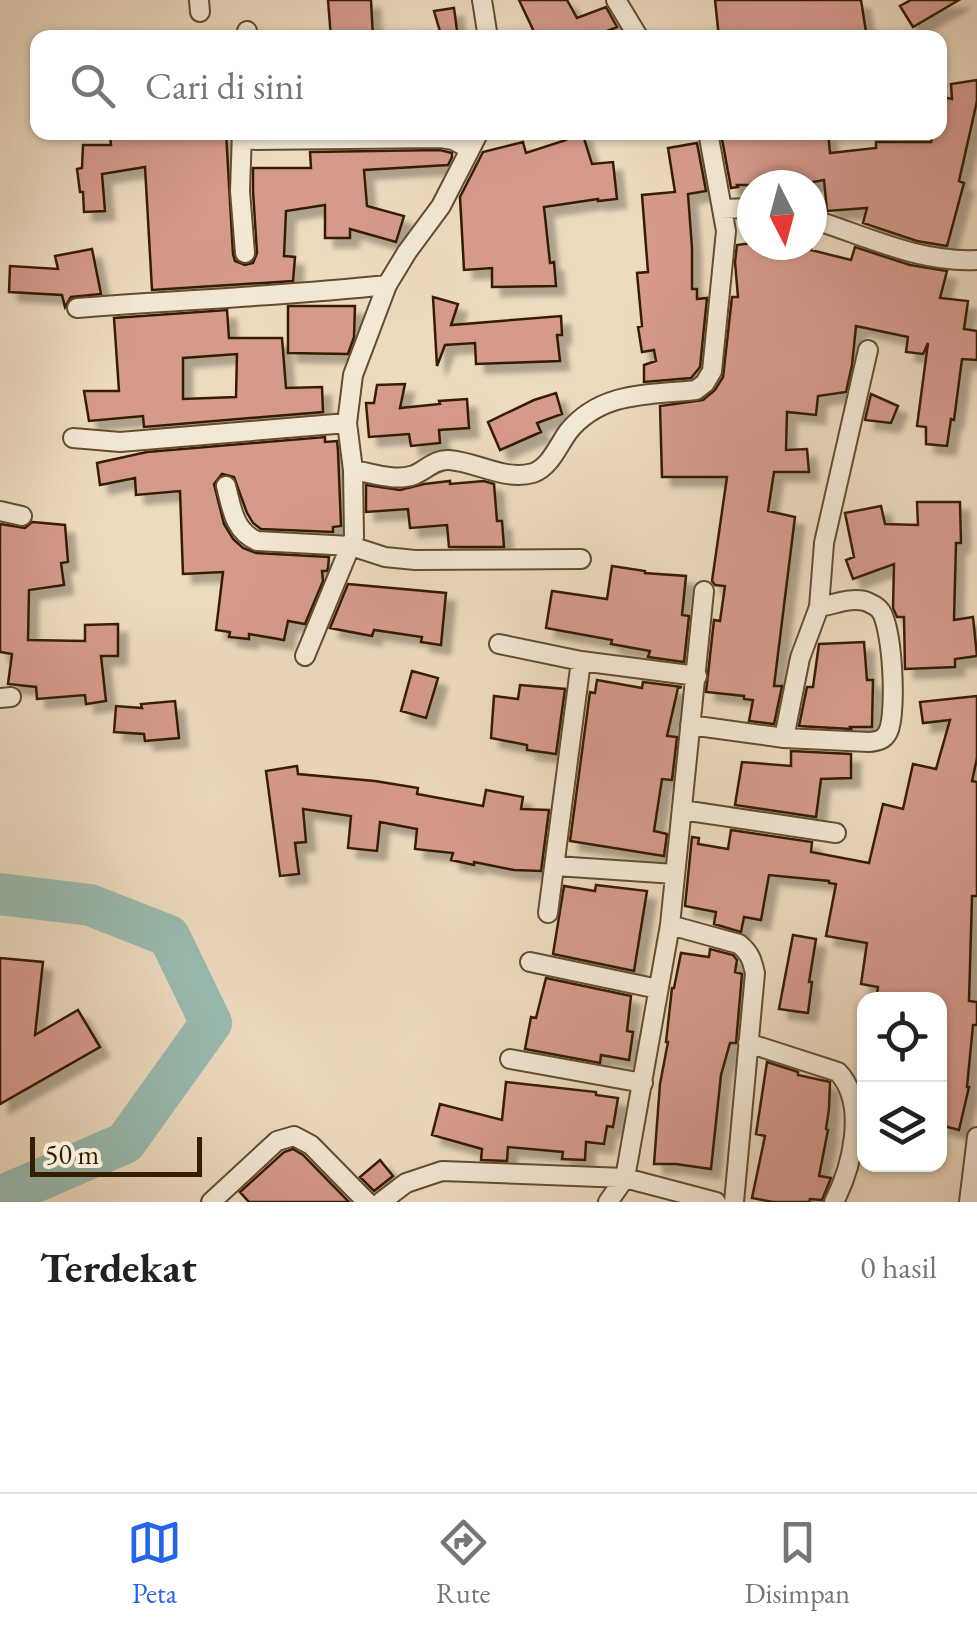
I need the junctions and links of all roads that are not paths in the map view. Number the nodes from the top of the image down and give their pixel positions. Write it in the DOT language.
graph roads {
  1 [pos="482,0"];
  2 [pos="616,0"];
  3 [pos="487,30"];
  4 [pos="629,30"];
  5 [pos="242,140"];
  6 [pos="709,140"];
  7 [pos="475,141"];
  8 [pos="722,208"];
  9 [pos="737,208"];
  10 [pos="827,224"];
  11 [pos="245,253"];
  12 [pos="977,260"];
  13 [pos="387,286"];
  14 [pos="77,308"];
  15 [pos="868,350"];
  16 [pos="346,423"];
  17 [pos="73,438"];
  18 [pos="352,470"];
  19 [pos="226,486"];
  20 [pos="0,510"];
  21 [pos="22,516"];
  22 [pos="351,546"];
  23 [pos="581,559"];
  24 [pos="704,591"];
  25 [pos="818,607"];
  26 [pos="499,644"];
  27 [pos="305,656"];
  28 [pos="581,661"];
  29 [pos="696,676"];
  30 [pos="690,725"];
  31 [pos="784,738"];
  32 [pos="682,810"];
  33 [pos="836,832"];
  34 [pos="556,866"];
  35 [pos="674,874"];
  36 [pos="548,913"];
  37 [pos="670,926"];
  38 [pos="530,962"];
  39 [pos="658,988"];
  40 [pos="748,1043"];
  41 [pos="510,1059"];
  42 [pos="643,1083"];
  43 [pos="977,1137"];
  44 [pos="625,1178"];
  45 [pos="211,1202"];
  46 [pos="367,1202"];
  47 [pos="381,1202"];
  48 [pos="608,1202"];
  49 [pos="716,1202"];
  50 [pos="734,1202"];
  51 [pos="834,1202"];
  52 [pos="968,1202"];
  1 -- 3 [label="street"];
  2 -- 4 [label="street"];
  5 -- 11 [label="street"];
  6 -- 8 [label="street"];
  7 -- 13 [label="street"];
  8 -- 9 [label="street"];
  8 -- 18 [label="street"];
  10 -- 12 [label="street"];
  13 -- 14 [label="street"];
  13 -- 16 [label="street"];
  15 -- 25 [label="street"];
  16 -- 17 [label="street"];
  16 -- 18 [label="street"];
  18 -- 22 [label="street"];
  19 -- 22 [label="street"];
  20 -- 21 [label="street"];
  22 -- 23 [label="street"];
  22 -- 27 [label="street"];
  24 -- 29 [label="street"];
  25 -- 31 [label="street"];
  25 -- 31 [label="street"];
  26 -- 28 [label="street"];
  28 -- 29 [label="street"];
  28 -- 34 [label="street"];
  29 -- 30 [label="street"];
  30 -- 31 [label="street"];
  30 -- 32 [label="street"];
  32 -- 33 [label="street"];
  32 -- 35 [label="street"];
  34 -- 35 [label="street"];
  34 -- 36 [label="street"];
  35 -- 37 [label="street"];
  37 -- 39 [label="street"];
  37 -- 40 [label="street"];
  38 -- 39 [label="street"];
  39 -- 42 [label="street"];
  40 -- 50 [label="street"];
  40 -- 51 [label="street"];
  41 -- 42 [label="street"];
  42 -- 44 [label="street"];
  43 -- 52 [label="street"];
  44 -- 47 [label="street"];
  44 -- 48 [label="street"];
  44 -- 49 [label="street"];
  45 -- 46 [label="street"];
}
